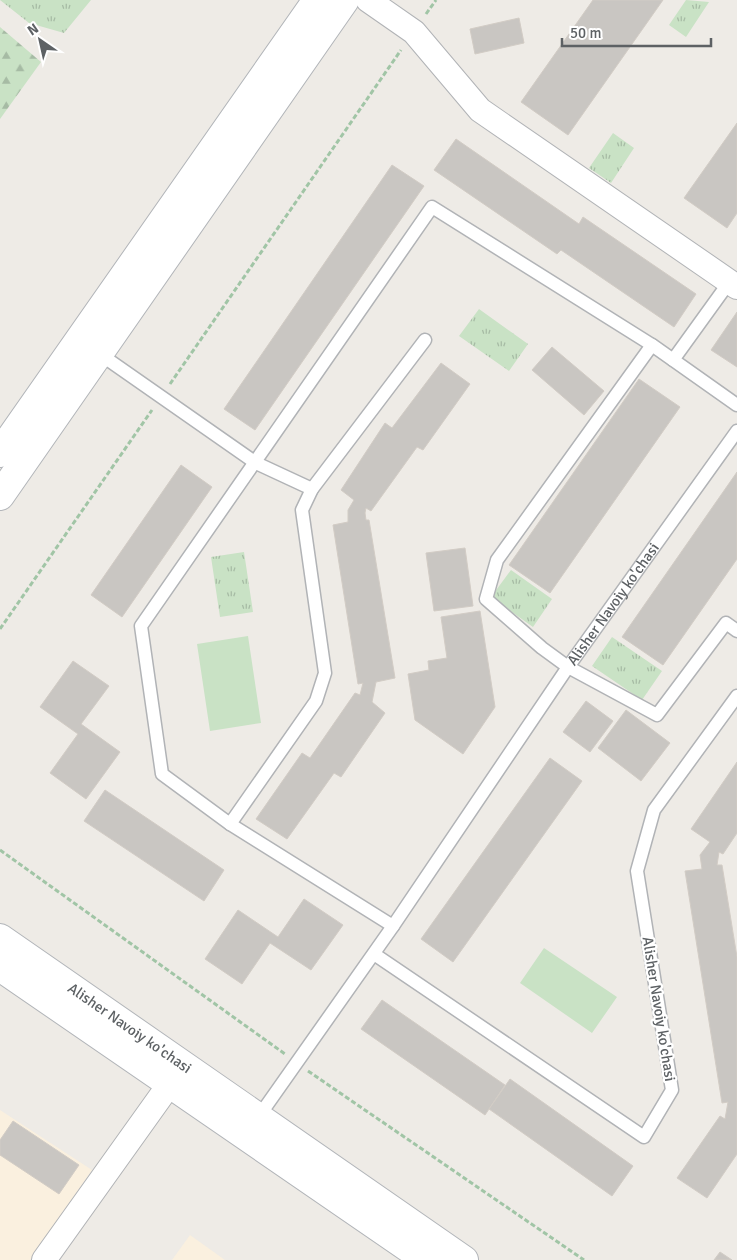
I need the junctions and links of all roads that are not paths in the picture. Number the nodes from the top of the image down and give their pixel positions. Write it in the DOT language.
graph roads {
  1 [pos="317,0"];
  2 [pos="345,0"];
  3 [pos="368,0"];
  4 [pos="733,284"];
  5 [pos="426,340"];
  6 [pos="652,345"];
  7 [pos="89,346"];
  8 [pos="673,360"];
  9 [pos="737,405"];
  10 [pos="737,431"];
  11 [pos="0,453"];
  12 [pos="256,463"];
  13 [pos="312,489"];
  14 [pos="0,496"];
  15 [pos="737,631"];
  16 [pos="568,666"];
  17 [pos="737,696"];
  18 [pos="230,824"];
  19 [pos="394,926"];
  20 [pos="0,938"];
  21 [pos="374,954"];
  22 [pos="0,967"];
  23 [pos="169,1085"];
  24 [pos="252,1126"];
  25 [pos="44,1260"];
  26 [pos="426,1260"];
  27 [pos="464,1260"];
  1 -- 7 [label="main road"];
  2 -- 7 [label="main road"];
  3 -- 4 [label="street"];
  4 -- 8 [label="lane"];
  5 -- 13 [label="lane"];
  6 -- 8 [label="lane"];
  6 -- 12 [label="lane"];
  6 -- 16 [label="lane"];
  7 -- 11 [label="main road"];
  7 -- 12 [label="lane"];
  7 -- 14 [label="main road"];
  8 -- 9 [label="lane"];
  10 -- 16 [label="lane, Alisher Navoiy ko'chasi"];
  12 -- 13 [label="lane"];
  12 -- 18 [label="lane"];
  13 -- 18 [label="lane"];
  15 -- 16 [label="lane"];
  16 -- 19 [label="lane, Alisher Navoiy ko'chasi"];
  17 -- 21 [label="lane, Alisher Navoiy ko'chasi"];
  18 -- 19 [label="lane"];
  19 -- 21 [label="lane, Alisher Navoiy ko'chasi"];
  20 -- 24 [label="main road, Alisher Navoiy ko'chasi"];
  21 -- 24 [label="lane, Alisher Navoiy ko'chasi"];
  22 -- 23 [label="main road, Alisher Navoiy ko'chasi"];
  23 -- 24 [label="main road, Alisher Navoiy ko'chasi"];
  23 -- 25 [label="street"];
  24 -- 26 [label="main road, Alisher Navoiy ko'chasi"];
  24 -- 27 [label="main road, Alisher Navoiy ko'chasi"];
}
